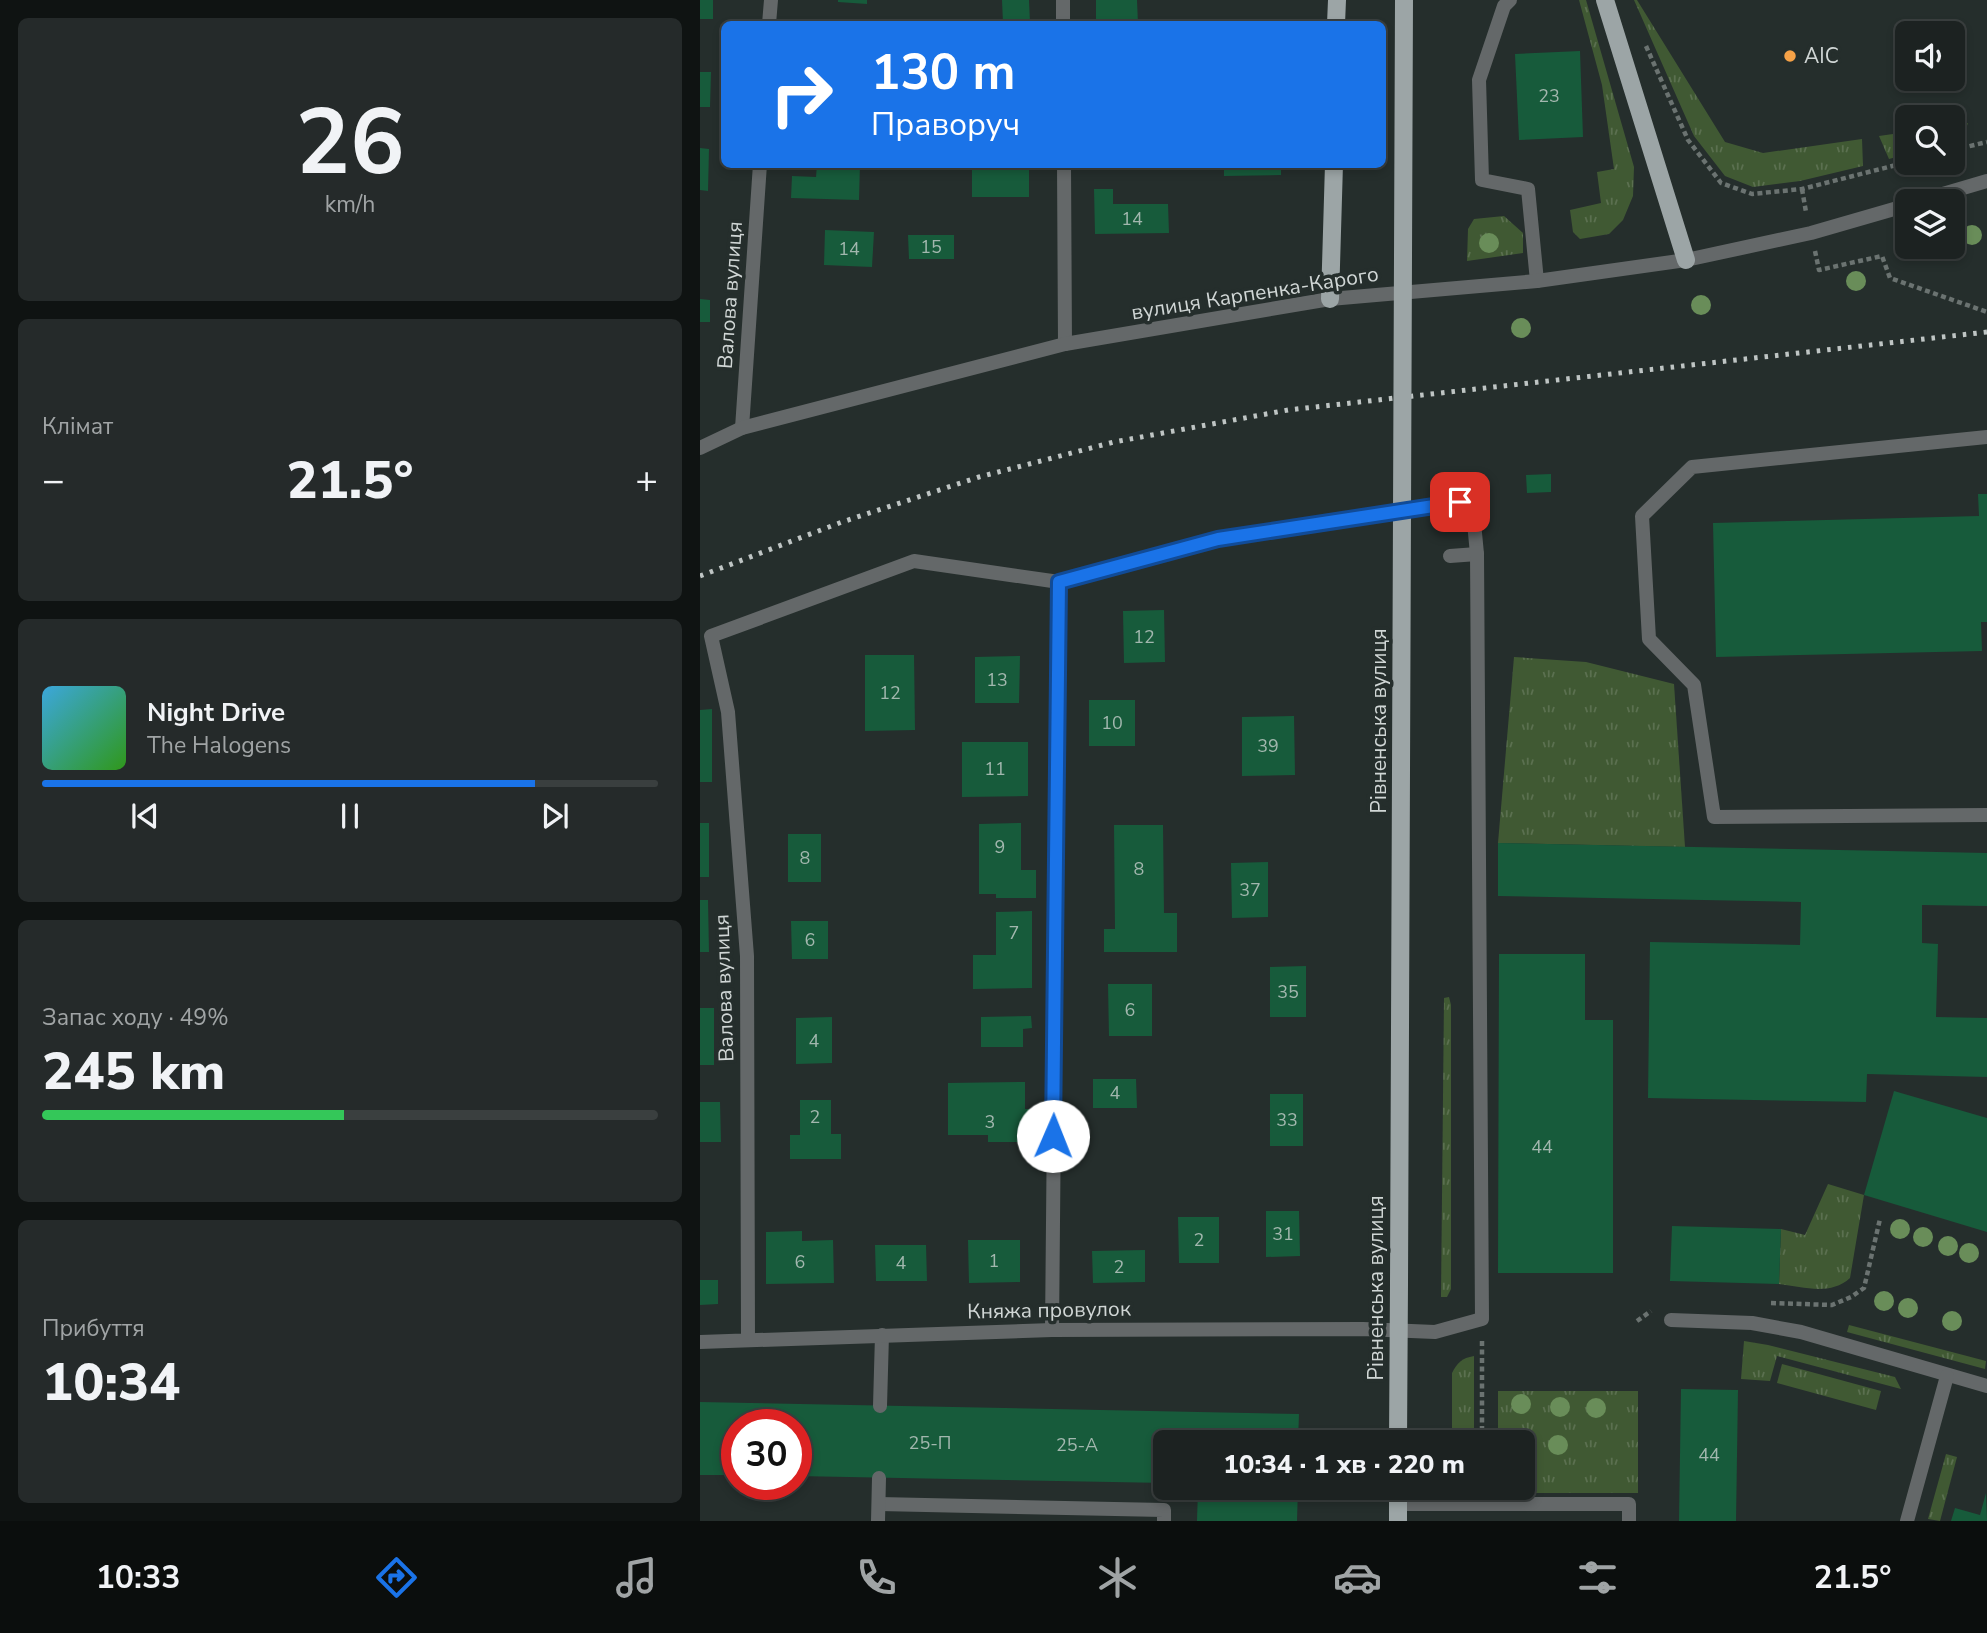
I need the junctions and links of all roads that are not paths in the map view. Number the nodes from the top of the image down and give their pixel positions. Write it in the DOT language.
graph roads {
  1 [pos="771,0"];
  2 [pos="1063,0"];
  3 [pos="1336,0"];
  4 [pos="1404,0"];
  5 [pos="1510,0"];
  6 [pos="1605,0"];
  7 [pos="769,21"];
  8 [pos="1063,21"];
  9 [pos="1336,21"];
  10 [pos="760,168"];
  11 [pos="1064,168"];
  12 [pos="1334,168"];
  13 [pos="1987,181"];
  14 [pos="1960,189"];
  15 [pos="1895,209"];
  16 [pos="1686,260"];
  17 [pos="1538,281"];
  18 [pos="1331,299"];
  19 [pos="1065,344"];
  20 [pos="742,428"];
  21 [pos="1987,437"];
  22 [pos="700,448"];
  23 [pos="1477,554"];
  24 [pos="1450,556"];
  25 [pos="1059,582"];
  26 [pos="1987,815"];
  27 [pos="1671,1320"];
  28 [pos="1052,1330"];
  29 [pos="1398,1332"];
  30 [pos="882,1335"];
  31 [pos="748,1340"];
  32 [pos="700,1342"];
  33 [pos="1947,1376"];
  34 [pos="1987,1386"];
  35 [pos="880,1406"];
  36 [pos="1398,1430"];
  37 [pos="879,1478"];
  38 [pos="879,1504"];
  39 [pos="1398,1504"];
  40 [pos="878,1521"];
  41 [pos="1164,1521"];
  42 [pos="1629,1521"];
  43 [pos="1907,1521"];
  1 -- 7 [label="street"];
  2 -- 8 [label="street"];
  3 -- 9 [label="main road"];
  4 -- 29 [label="main road, Рівненська вулиця, bridge"];
  5 -- 17 [label="street"];
  6 -- 16 [label="main road"];
  10 -- 20 [label="street, Валова вулиця"];
  11 -- 19 [label="street"];
  12 -- 18 [label="main road"];
  13 -- 14 [label="street"];
  15 -- 16 [label="street, вулиця Карпенка-Карого"];
  16 -- 17 [label="street, вулиця Карпенка-Карого"];
  17 -- 18 [label="street, вулиця Карпенка-Карого"];
  18 -- 19 [label="street, вулиця Карпенка-Карого"];
  19 -- 20 [label="street, вулиця Карпенка-Карого"];
  20 -- 22 [label="street, вулиця Карпенка-Карого"];
  21 -- 26 [label="street"];
  23 -- 24 [label="street"];
  23 -- 25 [label="street"];
  23 -- 29 [label="street, Княжа провулок"];
  25 -- 28 [label="street"];
  25 -- 31 [label="street, Валова вулиця"];
  27 -- 33 [label="street"];
  28 -- 29 [label="street, Княжа провулок"];
  28 -- 30 [label="street, Княжа провулок"];
  29 -- 36 [label="main road, Рівненська вулиця"];
  30 -- 31 [label="street, Княжа провулок"];
  30 -- 35 [label="street"];
  31 -- 32 [label="street, Княжа провулок"];
  33 -- 34 [label="street"];
  33 -- 43 [label="street"];
  37 -- 38 [label="street"];
  38 -- 40 [label="street"];
  38 -- 41 [label="street"];
  39 -- 42 [label="street"];
}
